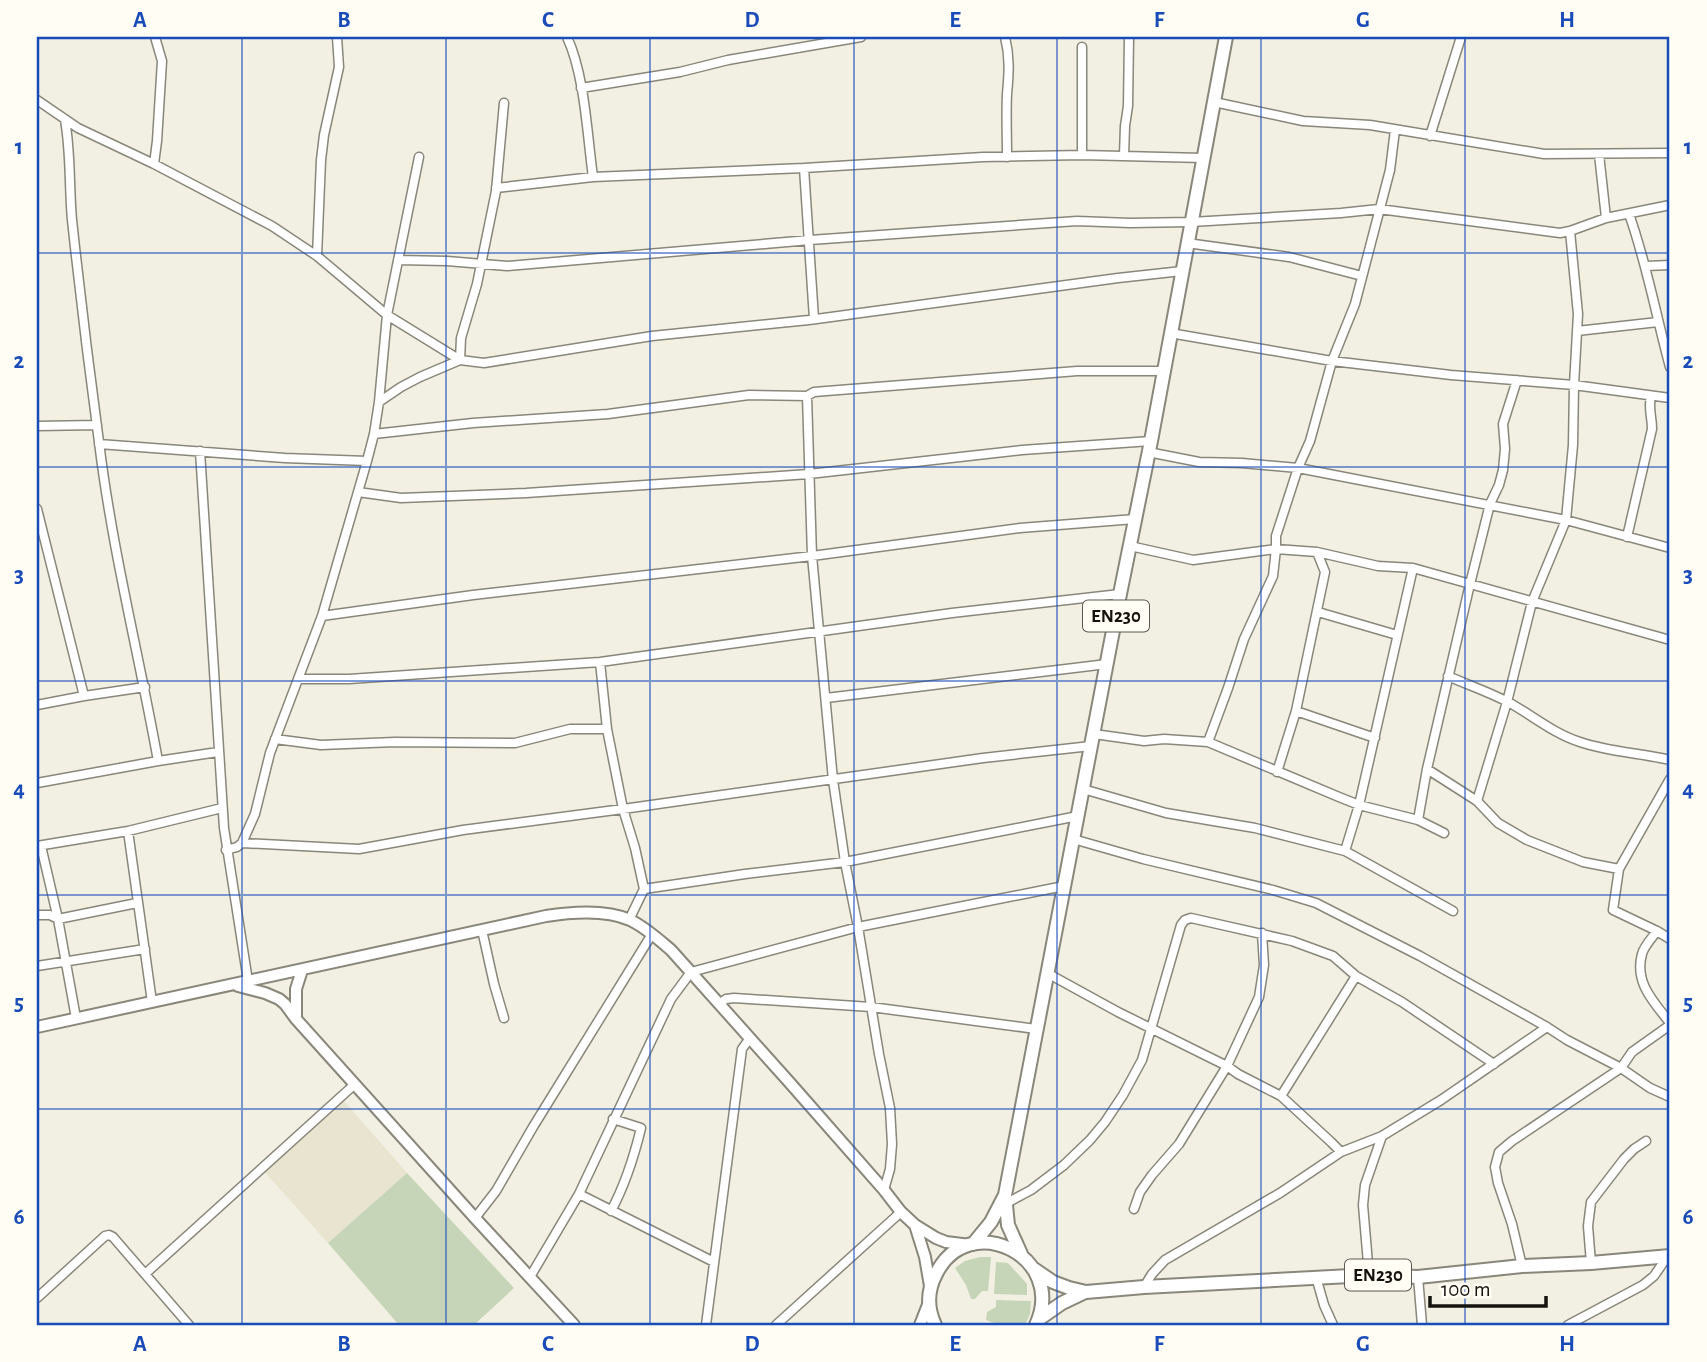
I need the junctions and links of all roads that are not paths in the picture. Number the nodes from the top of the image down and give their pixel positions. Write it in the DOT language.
graph roads {
  1 [pos="155,37"];
  2 [pos="337,37"];
  3 [pos="567,37"];
  4 [pos="792,37"];
  5 [pos="861,37"];
  6 [pos="1006,37"];
  7 [pos="1129,37"];
  8 [pos="1226,37"];
  9 [pos="1461,37"];
  10 [pos="1082,47"];
  11 [pos="794,49"];
  12 [pos="581,88"];
  13 [pos="37,100"];
  14 [pos="1214,102"];
  15 [pos="504,103"];
  16 [pos="65,120"];
  17 [pos="1395,130"];
  18 [pos="1430,136"];
  19 [pos="1670,153"];
  20 [pos="1599,154"];
  21 [pos="1082,155"];
  22 [pos="1124,156"];
  23 [pos="419,157"];
  24 [pos="1007,157"];
  25 [pos="1203,158"];
  26 [pos="154,164"];
  27 [pos="804,168"];
  28 [pos="593,177"];
  29 [pos="496,188"];
  30 [pos="1670,205"];
  31 [pos="1379,209"];
  32 [pos="1629,214"];
  33 [pos="1605,218"];
  34 [pos="1191,222"];
  35 [pos="1570,231"];
  36 [pos="810,240"];
  37 [pos="1187,243"];
  38 [pos="317,256"];
  39 [pos="398,260"];
  40 [pos="481,262"];
  41 [pos="1670,265"];
  42 [pos="1646,266"];
  43 [pos="1182,271"];
  44 [pos="1362,276"];
  45 [pos="387,315"];
  46 [pos="814,319"];
  47 [pos="1658,322"];
  48 [pos="1577,331"];
  49 [pos="1170,333"];
  50 [pos="460,360"];
  51 [pos="1332,361"];
  52 [pos="1670,367"];
  53 [pos="1163,371"];
  54 [pos="1517,380"];
  55 [pos="1574,385"];
  56 [pos="807,396"];
  57 [pos="1651,396"];
  58 [pos="1670,398"];
  59 [pos="379,402"];
  60 [pos="97,425"];
  61 [pos="37,426"];
  62 [pos="374,433"];
  63 [pos="99,444"];
  64 [pos="1150,446"];
  65 [pos="200,451"];
  66 [pos="367,461"];
  67 [pos="1298,468"];
  68 [pos="808,474"];
  69 [pos="358,492"];
  70 [pos="1490,504"];
  71 [pos="37,509"];
  72 [pos="1135,519"];
  73 [pos="1566,520"];
  74 [pos="1627,537"];
  75 [pos="1130,546"];
  76 [pos="1670,548"];
  77 [pos="1276,550"];
  78 [pos="1317,552"];
  79 [pos="812,556"];
  80 [pos="1413,568"];
  81 [pos="1470,584"];
  82 [pos="1120,593"];
  83 [pos="1532,601"];
  84 [pos="1318,612"];
  85 [pos="322,616"];
  86 [pos="818,632"];
  87 [pos="1398,635"];
  88 [pos="1670,640"];
  89 [pos="600,662"];
  90 [pos="1107,664"];
  91 [pos="1448,676"];
  92 [pos="298,679"];
  93 [pos="145,687"];
  94 [pos="84,696"];
  95 [pos="826,698"];
  96 [pos="1507,702"];
  97 [pos="37,705"];
  98 [pos="1296,711"];
  99 [pos="607,730"];
  100 [pos="1375,738"];
  101 [pos="275,740"];
  102 [pos="1092,740"];
  103 [pos="1208,742"];
  104 [pos="218,752"];
  105 [pos="1670,760"];
  106 [pos="158,761"];
  107 [pos="1427,769"];
  108 [pos="1277,772"];
  109 [pos="1670,779"];
  110 [pos="833,780"];
  111 [pos="37,783"];
  112 [pos="1083,789"];
  113 [pos="1477,802"];
  114 [pos="1359,804"];
  115 [pos="222,808"];
  116 [pos="623,809"];
  117 [pos="1078,816"];
  118 [pos="1418,820"];
  119 [pos="128,831"];
  120 [pos="1444,832"];
  121 [pos="1073,839"];
  122 [pos="242,843"];
  123 [pos="39,846"];
  124 [pos="226,850"];
  125 [pos="1345,851"];
  126 [pos="845,862"];
  127 [pos="1619,869"];
  128 [pos="1064,886"];
  129 [pos="643,889"];
  130 [pos="137,903"];
  131 [pos="1453,911"];
  132 [pos="37,915"];
  133 [pos="58,919"];
  134 [pos="629,920"];
  135 [pos="858,928"];
  136 [pos="482,930"];
  137 [pos="1657,931"];
  138 [pos="1262,933"];
  139 [pos="652,934"];
  140 [pos="1670,939"];
  141 [pos="145,949"];
  142 [pos="66,961"];
  143 [pos="37,967"];
  144 [pos="302,970"];
  145 [pos="691,972"];
  146 [pos="1047,973"];
  147 [pos="280,974"];
  148 [pos="1356,976"];
  149 [pos="248,981"];
  150 [pos="227,986"];
  151 [pos="279,999"];
  152 [pos="152,1002"];
  153 [pos="720,1003"];
  154 [pos="871,1007"];
  155 [pos="76,1018"];
  156 [pos="504,1018"];
  157 [pos="296,1019"];
  158 [pos="1670,1024"];
  159 [pos="37,1027"];
  160 [pos="1547,1027"];
  161 [pos="1151,1028"];
  162 [pos="1036,1030"];
  163 [pos="750,1038"];
  164 [pos="1494,1064"];
  165 [pos="1227,1066"];
  166 [pos="1621,1068"];
  167 [pos="355,1084"];
  168 [pos="1281,1097"];
  169 [pos="1670,1097"];
  170 [pos="613,1119"];
  171 [pos="1382,1136"];
  172 [pos="1646,1141"];
  173 [pos="1341,1152"];
  174 [pos="884,1190"];
  175 [pos="579,1194"];
  176 [pos="1005,1199"];
  177 [pos="1134,1209"];
  178 [pos="611,1211"];
  179 [pos="901,1212"];
  180 [pos="475,1218"];
  181 [pos="915,1225"];
  182 [pos="972,1244"];
  183 [pos="1023,1256"];
  184 [pos="1669,1256"];
  185 [pos="714,1262"];
  186 [pos="1591,1263"];
  187 [pos="1522,1266"];
  188 [pos="1034,1269"];
  189 [pos="145,1274"];
  190 [pos="1369,1275"];
  191 [pos="530,1277"];
  192 [pos="1418,1277"];
  193 [pos="1316,1278"];
  194 [pos="930,1286"];
  195 [pos="1144,1287"];
  196 [pos="1086,1292"];
  197 [pos="37,1298"];
  198 [pos="929,1302"];
  199 [pos="1037,1324"];
  200 [pos="189,1325"];
  201 [pos="574,1325"];
  202 [pos="706,1325"];
  203 [pos="776,1325"];
  204 [pos="920,1325"];
  205 [pos="935,1325"];
  206 [pos="1333,1325"];
  207 [pos="1422,1325"];
  208 [pos="1567,1325"];
  1 -- 26 [label="street"];
  2 -- 38 [label="street"];
  3 -- 12 [label="street"];
  4 -- 11 [label="street"];
  5 -- 11 [label="street"];
  6 -- 24 [label="street"];
  7 -- 22 [label="street"];
  8 -- 14 [label="main road, EN230"];
  9 -- 18 [label="street"];
  10 -- 21 [label="street"];
  11 -- 12 [label="street"];
  12 -- 28 [label="street"];
  13 -- 16 [label="street"];
  14 -- 17 [label="street"];
  14 -- 25 [label="main road, EN230"];
  15 -- 29 [label="street"];
  16 -- 26 [label="street"];
  16 -- 60 [label="street"];
  17 -- 18 [label="street"];
  17 -- 31 [label="street"];
  18 -- 20 [label="street"];
  19 -- 20 [label="street"];
  20 -- 33 [label="street"];
  21 -- 22 [label="street"];
  21 -- 24 [label="street"];
  22 -- 25 [label="street"];
  23 -- 39 [label="street"];
  24 -- 27 [label="street"];
  25 -- 34 [label="main road, EN230"];
  26 -- 38 [label="street"];
  27 -- 28 [label="street"];
  27 -- 36 [label="street"];
  28 -- 29 [label="street"];
  29 -- 40 [label="street"];
  30 -- 32 [label="street"];
  31 -- 34 [label="street"];
  31 -- 35 [label="street"];
  31 -- 44 [label="street"];
  32 -- 33 [label="street"];
  32 -- 42 [label="street"];
  33 -- 35 [label="street"];
  34 -- 36 [label="street"];
  34 -- 37 [label="main road, EN230"];
  35 -- 48 [label="street"];
  36 -- 40 [label="street"];
  36 -- 46 [label="street"];
  37 -- 43 [label="main road, EN230"];
  37 -- 44 [label="street"];
  38 -- 45 [label="street"];
  39 -- 40 [label="street"];
  39 -- 45 [label="street"];
  40 -- 50 [label="street"];
  41 -- 42 [label="street"];
  42 -- 47 [label="street"];
  43 -- 46 [label="street"];
  43 -- 49 [label="main road, EN230"];
  44 -- 51 [label="street"];
  45 -- 50 [label="street"];
  45 -- 59 [label="street"];
  46 -- 50 [label="street"];
  47 -- 48 [label="street"];
  47 -- 52 [label="street"];
  48 -- 55 [label="street"];
  49 -- 51 [label="street"];
  49 -- 53 [label="main road, EN230"];
  50 -- 59 [label="street"];
  51 -- 54 [label="street"];
  51 -- 67 [label="street"];
  53 -- 56 [label="street"];
  53 -- 64 [label="main road, EN230"];
  54 -- 55 [label="street"];
  54 -- 70 [label="street"];
  55 -- 57 [label="street"];
  55 -- 73 [label="street"];
  56 -- 62 [label="street"];
  56 -- 68 [label="street"];
  57 -- 58 [label="street"];
  57 -- 74 [label="street"];
  59 -- 62 [label="street"];
  60 -- 61 [label="street"];
  60 -- 63 [label="street"];
  62 -- 66 [label="street"];
  63 -- 65 [label="street"];
  63 -- 93 [label="street"];
  64 -- 67 [label="street"];
  64 -- 68 [label="street"];
  64 -- 72 [label="main road, EN230"];
  65 -- 66 [label="street"];
  65 -- 104 [label="street"];
  66 -- 69 [label="street"];
  67 -- 70 [label="street"];
  67 -- 77 [label="street"];
  68 -- 69 [label="street"];
  68 -- 79 [label="street"];
  69 -- 85 [label="street"];
  70 -- 73 [label="street"];
  70 -- 81 [label="street"];
  71 -- 94 [label="street"];
  72 -- 75 [label="main road, EN230"];
  72 -- 79 [label="street"];
  73 -- 74 [label="street"];
  73 -- 83 [label="street"];
  74 -- 76 [label="street"];
  75 -- 77 [label="street"];
  75 -- 82 [label="main road, EN230"];
  77 -- 78 [label="street"];
  77 -- 103 [label="street"];
  78 -- 80 [label="street"];
  78 -- 84 [label="street"];
  79 -- 85 [label="street"];
  79 -- 86 [label="street"];
  80 -- 81 [label="street"];
  80 -- 87 [label="street"];
  81 -- 83 [label="street"];
  81 -- 91 [label="street"];
  82 -- 86 [label="street"];
  82 -- 90 [label="main road, EN230"];
  83 -- 88 [label="street"];
  83 -- 96 [label="street"];
  84 -- 87 [label="street"];
  84 -- 98 [label="street"];
  85 -- 92 [label="street"];
  86 -- 89 [label="street"];
  86 -- 95 [label="street"];
  87 -- 100 [label="street"];
  89 -- 92 [label="street"];
  89 -- 99 [label="street"];
  90 -- 95 [label="street"];
  90 -- 102 [label="main road, EN230"];
  91 -- 96 [label="street"];
  91 -- 107 [label="street"];
  92 -- 101 [label="street"];
  93 -- 94 [label="street"];
  93 -- 106 [label="street"];
  94 -- 97 [label="street"];
  95 -- 110 [label="street"];
  96 -- 105 [label="street"];
  96 -- 113 [label="street"];
  98 -- 100 [label="street"];
  98 -- 108 [label="street"];
  99 -- 101 [label="street"];
  99 -- 116 [label="street"];
  100 -- 114 [label="street"];
  101 -- 122 [label="street"];
  102 -- 103 [label="street"];
  102 -- 110 [label="street"];
  102 -- 112 [label="main road, EN230"];
  103 -- 108 [label="street"];
  104 -- 106 [label="street"];
  104 -- 115 [label="street"];
  106 -- 111 [label="street"];
  107 -- 113 [label="street"];
  107 -- 118 [label="street"];
  108 -- 114 [label="street"];
  109 -- 127 [label="street"];
  110 -- 116 [label="street"];
  110 -- 126 [label="street"];
  112 -- 117 [label="main road, EN230"];
  112 -- 125 [label="street"];
  113 -- 127 [label="street"];
  114 -- 118 [label="street"];
  114 -- 125 [label="street"];
  115 -- 119 [label="street"];
  115 -- 124 [label="street"];
  116 -- 122 [label="street"];
  116 -- 129 [label="street"];
  117 -- 121 [label="main road, EN230"];
  117 -- 126 [label="street"];
  118 -- 120 [label="street"];
  119 -- 123 [label="street"];
  119 -- 130 [label="street"];
  121 -- 128 [label="main road, EN230"];
  121 -- 160 [label="street"];
  122 -- 124 [label="street"];
  123 -- 133 [label="street"];
  124 -- 149 [label="street"];
  125 -- 131 [label="street"];
  126 -- 129 [label="street"];
  126 -- 135 [label="street"];
  127 -- 137 [label="street"];
  128 -- 135 [label="street"];
  128 -- 146 [label="main road, EN230"];
  129 -- 134 [label="street"];
  130 -- 133 [label="street"];
  130 -- 141 [label="street"];
  132 -- 133 [label="street"];
  133 -- 142 [label="street"];
  134 -- 136 [label="street"];
  134 -- 139 [label="street"];
  135 -- 145 [label="street"];
  135 -- 154 [label="street"];
  136 -- 144 [label="street"];
  136 -- 156 [label="street"];
  137 -- 140 [label="street"];
  137 -- 158 [label="street"];
  138 -- 148 [label="street"];
  138 -- 161 [label="street"];
  138 -- 165 [label="street"];
  139 -- 145 [label="street"];
  139 -- 180 [label="street"];
  141 -- 142 [label="street"];
  141 -- 152 [label="street"];
  142 -- 143 [label="street"];
  142 -- 155 [label="street"];
  144 -- 147 [label="street"];
  144 -- 157 [label="street"];
  145 -- 153 [label="street"];
  145 -- 170 [label="street"];
  146 -- 161 [label="street"];
  146 -- 162 [label="main road, EN230"];
  147 -- 149 [label="street"];
  147 -- 151 [label="street"];
  148 -- 164 [label="street"];
  148 -- 168 [label="street"];
  149 -- 150 [label="street"];
  150 -- 151 [label="street"];
  150 -- 152 [label="street"];
  151 -- 157 [label="street"];
  152 -- 155 [label="street"];
  153 -- 154 [label="street"];
  153 -- 163 [label="street"];
  154 -- 162 [label="street"];
  154 -- 174 [label="street"];
  155 -- 159 [label="street"];
  157 -- 167 [label="street"];
  158 -- 166 [label="street"];
  160 -- 164 [label="street"];
  160 -- 166 [label="street"];
  161 -- 165 [label="street"];
  161 -- 176 [label="street"];
  162 -- 176 [label="main road, EN230"];
  163 -- 174 [label="street"];
  163 -- 185 [label="street"];
  164 -- 171 [label="street"];
  165 -- 168 [label="street"];
  165 -- 177 [label="street"];
  166 -- 169 [label="street"];
  166 -- 187 [label="street"];
  167 -- 180 [label="street"];
  167 -- 189 [label="street"];
  168 -- 173 [label="street"];
  170 -- 175 [label="street"];
  170 -- 178 [label="street"];
  171 -- 173 [label="street"];
  171 -- 190 [label="street"];
  172 -- 186 [label="street"];
  173 -- 195 [label="street"];
  174 -- 179 [label="street"];
  175 -- 178 [label="street"];
  175 -- 191 [label="street"];
  176 -- 182 [label="main road, EN230"];
  176 -- 183 [label="main road, EN230"];
  178 -- 185 [label="street"];
  179 -- 181 [label="street"];
  179 -- 203 [label="street"];
  180 -- 191 [label="street"];
  181 -- 182 [label="street"];
  181 -- 194 [label="street"];
  182 -- 183 [label="main road, EN230"];
  182 -- 194 [label="main road, EN230"];
  183 -- 188 [label="main road, EN230"];
  184 -- 186 [label="main road, EN230"];
  184 -- 208 [label="street"];
  185 -- 202 [label="street"];
  186 -- 187 [label="main road, EN230"];
  187 -- 192 [label="main road, EN230"];
  188 -- 196 [label="main road, EN230"];
  188 -- 199 [label="main road, EN230"];
  189 -- 197 [label="street"];
  189 -- 200 [label="street"];
  190 -- 192 [label="main road, EN230"];
  190 -- 193 [label="main road, EN230"];
  191 -- 201 [label="street"];
  192 -- 207 [label="street"];
  193 -- 195 [label="main road, EN230"];
  193 -- 206 [label="street"];
  194 -- 198 [label="main road, EN230"];
  195 -- 196 [label="main road, EN230"];
  196 -- 199 [label="main road, EN230"];
  198 -- 204 [label="street"];
  198 -- 205 [label="main road, EN230"];
}
